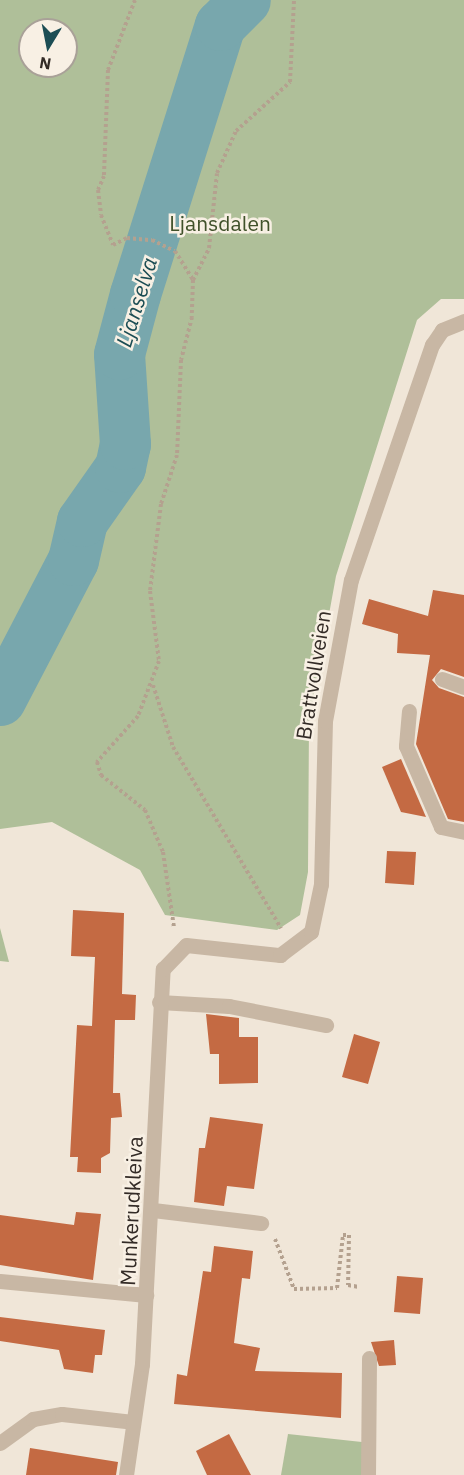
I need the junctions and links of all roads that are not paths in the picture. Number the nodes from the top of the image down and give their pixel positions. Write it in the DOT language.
graph roads {
  1 [pos="464,321"];
  2 [pos="442,680"];
  3 [pos="464,687"];
  4 [pos="409,711"];
  5 [pos="464,832"];
  6 [pos="186,945"];
  7 [pos="159,1002"];
  8 [pos="326,1025"];
  9 [pos="153,1210"];
  10 [pos="261,1223"];
  11 [pos="0,1281"];
  12 [pos="147,1295"];
  13 [pos="369,1358"];
  14 [pos="133,1422"];
  15 [pos="0,1443"];
  16 [pos="126,1475"];
  17 [pos="368,1475"];
  1 -- 6 [label="street, Brattvollveien"];
  2 -- 3 [label="street"];
  4 -- 5 [label="street"];
  6 -- 7 [label="street, Munkerudkleiva"];
  7 -- 8 [label="street"];
  7 -- 9 [label="street, Munkerudkleiva"];
  9 -- 10 [label="street"];
  9 -- 12 [label="street, Munkerudkleiva"];
  11 -- 12 [label="street"];
  12 -- 14 [label="street, Munkerudkleiva"];
  13 -- 17 [label="street"];
  14 -- 15 [label="street"];
  14 -- 16 [label="street, Munkerudkleiva"];
}
